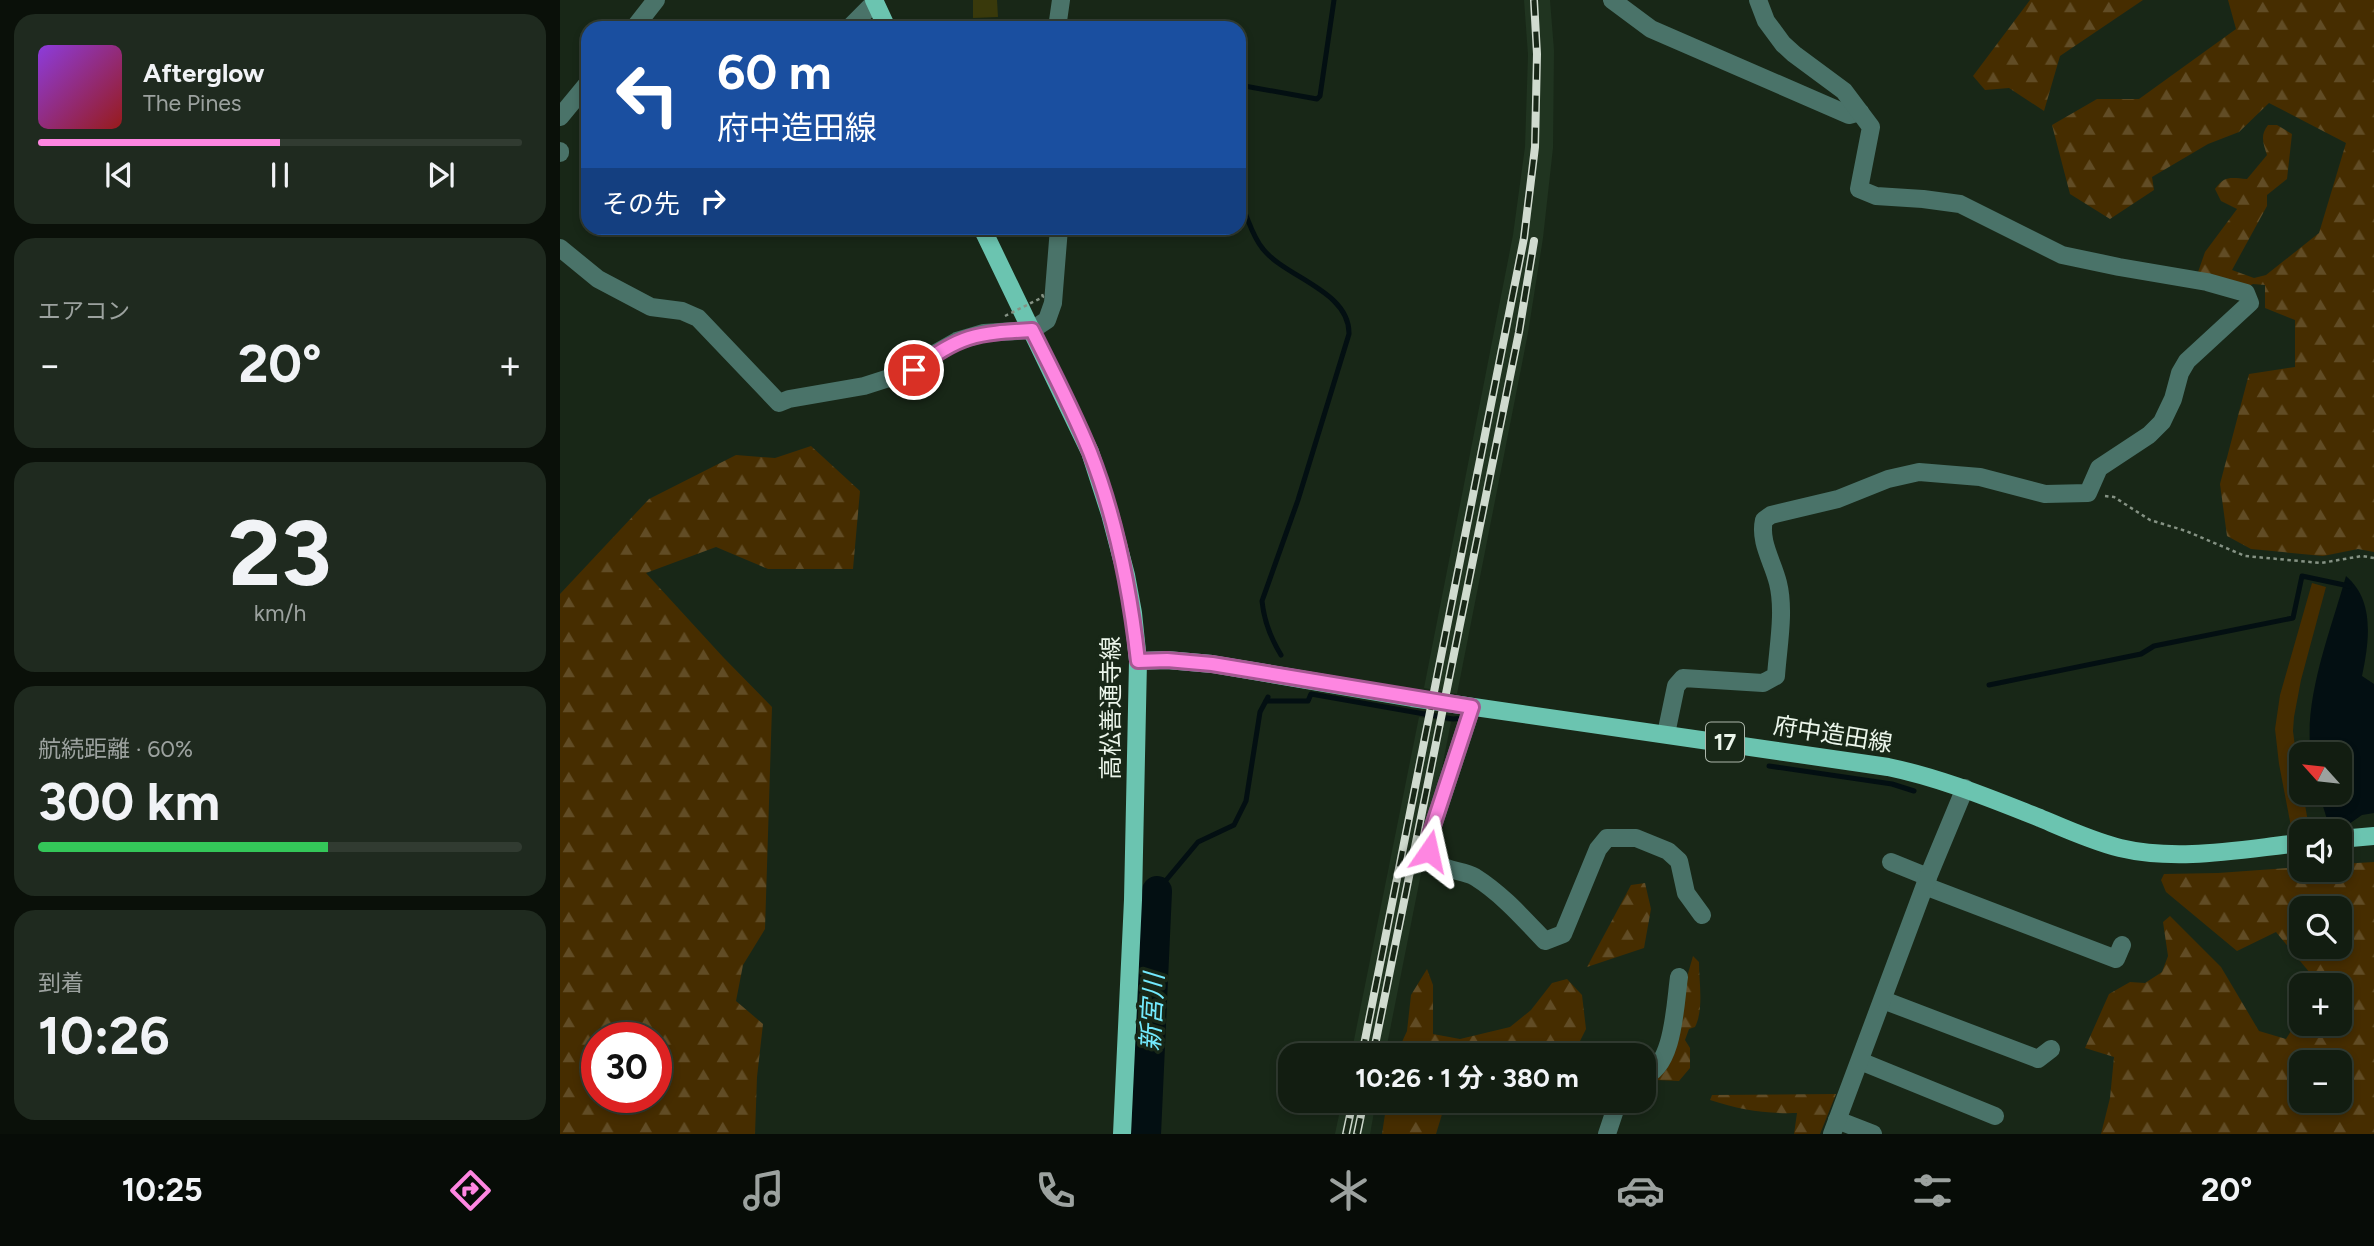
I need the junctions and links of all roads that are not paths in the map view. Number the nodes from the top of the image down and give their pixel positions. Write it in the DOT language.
graph roads {
  1 [pos="656,0"];
  2 [pos="1061,0"];
  3 [pos="1612,0"];
  4 [pos="1758,0"];
  5 [pos="875,1"];
  6 [pos="640,21"];
  7 [pos="856,21"];
  8 [pos="884,21"];
  9 [pos="1058,21"];
  10 [pos="581,92"];
  11 [pos="1860,112"];
  12 [pos="560,117"];
  13 [pos="985,235"];
  14 [pos="1058,235"];
  15 [pos="560,248"];
  16 [pos="1032,330"];
  17 [pos="1138,661"];
  18 [pos="1472,707"];
  19 [pos="1666,734"];
  20 [pos="1965,788"];
  21 [pos="2374,836"];
  22 [pos="2352,838"];
  23 [pos="2289,844"];
  24 [pos="1891,862"];
  25 [pos="1926,881"];
  26 [pos="1702,915"];
  27 [pos="2122,945"];
  28 [pos="1679,977"];
  29 [pos="1883,1000"];
  30 [pos="2051,1049"];
  31 [pos="1860,1061"];
  32 [pos="1656,1069"];
  33 [pos="1614,1113"];
  34 [pos="1995,1116"];
  35 [pos="1835,1127"];
  36 [pos="1122,1134"];
  37 [pos="1607,1134"];
  38 [pos="1873,1134"];
  1 -- 6 [label="street"];
  2 -- 9 [label="street"];
  3 -- 11 [label="street"];
  4 -- 11 [label="street"];
  5 -- 7 [label="street"];
  5 -- 8 [label="main road"];
  10 -- 12 [label="street"];
  11 -- 19 [label="street"];
  13 -- 16 [label="main road, 高松善通寺線"];
  14 -- 16 [label="street"];
  15 -- 16 [label="street"];
  16 -- 17 [label="main road, 高松善通寺線"];
  17 -- 18 [label="main road, 府中造田線 / 17"];
  17 -- 36 [label="main road, 高松善通寺線"];
  18 -- 19 [label="main road, 府中造田線 / 17"];
  18 -- 26 [label="street"];
  19 -- 20 [label="main road, 府中造田線 / 17"];
  20 -- 23 [label="main road, 府中造田線 / 17"];
  20 -- 25 [label="street"];
  21 -- 22 [label="main road"];
  24 -- 25 [label="street"];
  25 -- 27 [label="street"];
  25 -- 29 [label="street"];
  28 -- 32 [label="street"];
  29 -- 30 [label="street"];
  29 -- 31 [label="street"];
  31 -- 34 [label="street"];
  31 -- 35 [label="street"];
  33 -- 37 [label="street"];
  35 -- 38 [label="street"];
}
